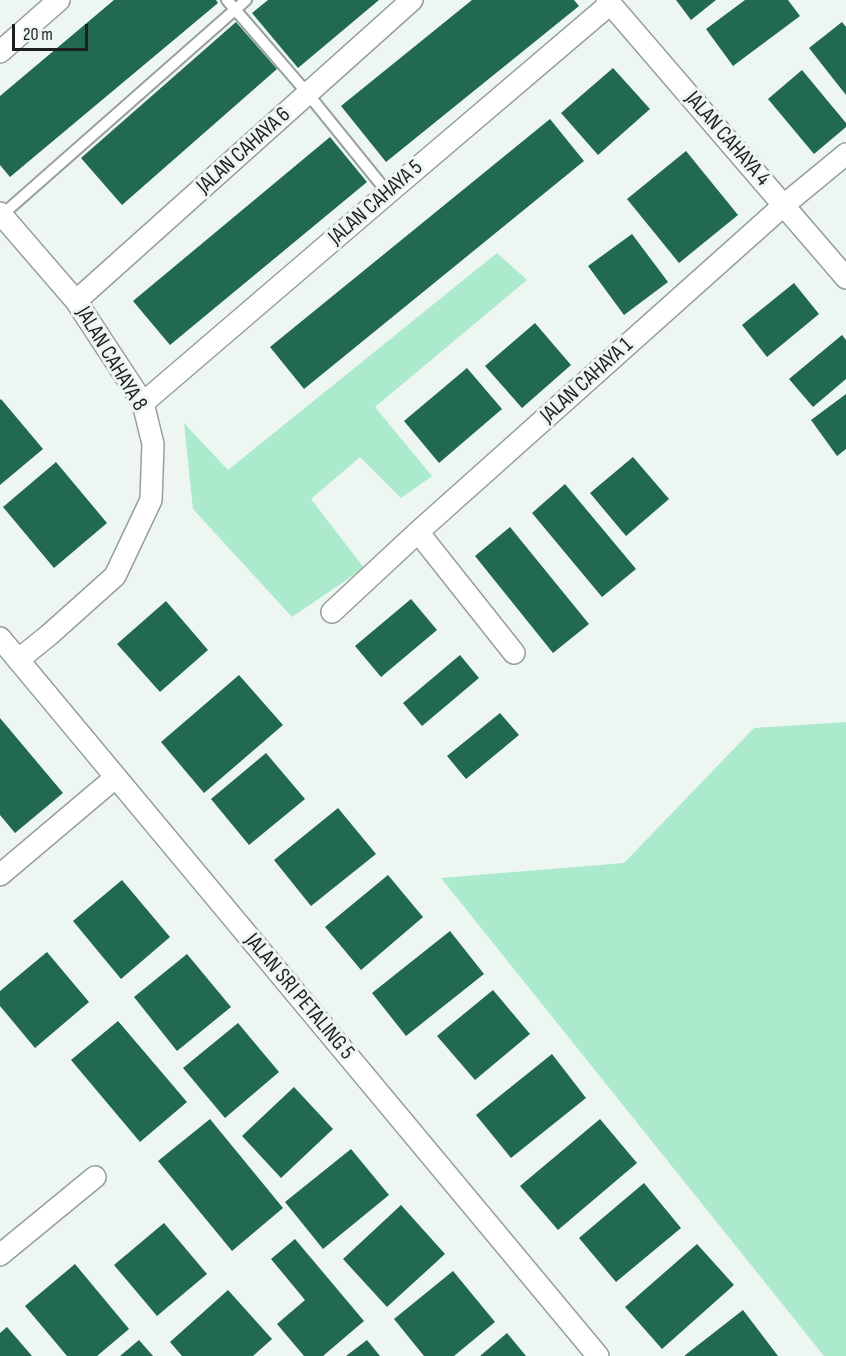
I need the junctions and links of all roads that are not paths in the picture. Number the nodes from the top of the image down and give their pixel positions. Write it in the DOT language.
graph roads {
  1 [pos="59,0"];
  2 [pos="227,0"];
  3 [pos="246,0"];
  4 [pos="412,0"];
  5 [pos="609,2"];
  6 [pos="235,10"];
  7 [pos="0,52"];
  8 [pos="308,94"];
  9 [pos="846,154"];
  10 [pos="388,193"];
  11 [pos="784,205"];
  12 [pos="1,214"];
  13 [pos="846,278"];
  14 [pos="76,301"];
  15 [pos="143,403"];
  16 [pos="417,532"];
  17 [pos="332,612"];
  18 [pos="0,638"];
  19 [pos="514,653"];
  20 [pos="18,660"];
  21 [pos="116,777"];
  22 [pos="0,875"];
  23 [pos="95,1177"];
  24 [pos="0,1255"];
  25 [pos="598,1356"];
  1 -- 7 [label="street"];
  2 -- 6 [label="lane"];
  3 -- 6 [label="lane"];
  4 -- 8 [label="street, JALAN CAHAYA 6"];
  5 -- 10 [label="street, JALAN CAHAYA 5"];
  5 -- 11 [label="street, JALAN CAHAYA 4"];
  6 -- 8 [label="lane"];
  6 -- 12 [label="lane"];
  8 -- 10 [label="lane"];
  8 -- 14 [label="street, JALAN CAHAYA 6"];
  9 -- 11 [label="street, JALAN CAHAYA 1"];
  10 -- 15 [label="street, JALAN CAHAYA 5"];
  11 -- 13 [label="street, JALAN CAHAYA 4"];
  11 -- 16 [label="street, JALAN CAHAYA 1"];
  12 -- 14 [label="street, JALAN CAHAYA 8"];
  14 -- 15 [label="street, JALAN CAHAYA 8"];
  15 -- 20 [label="street, JALAN CAHAYA 8"];
  16 -- 17 [label="street, JALAN CAHAYA 1"];
  16 -- 19 [label="street"];
  18 -- 20 [label="street, JALAN SRI PETALING 5"];
  20 -- 21 [label="street, JALAN SRI PETALING 5"];
  21 -- 22 [label="street"];
  21 -- 25 [label="street, JALAN SRI PETALING 5"];
  23 -- 24 [label="street"];
}
